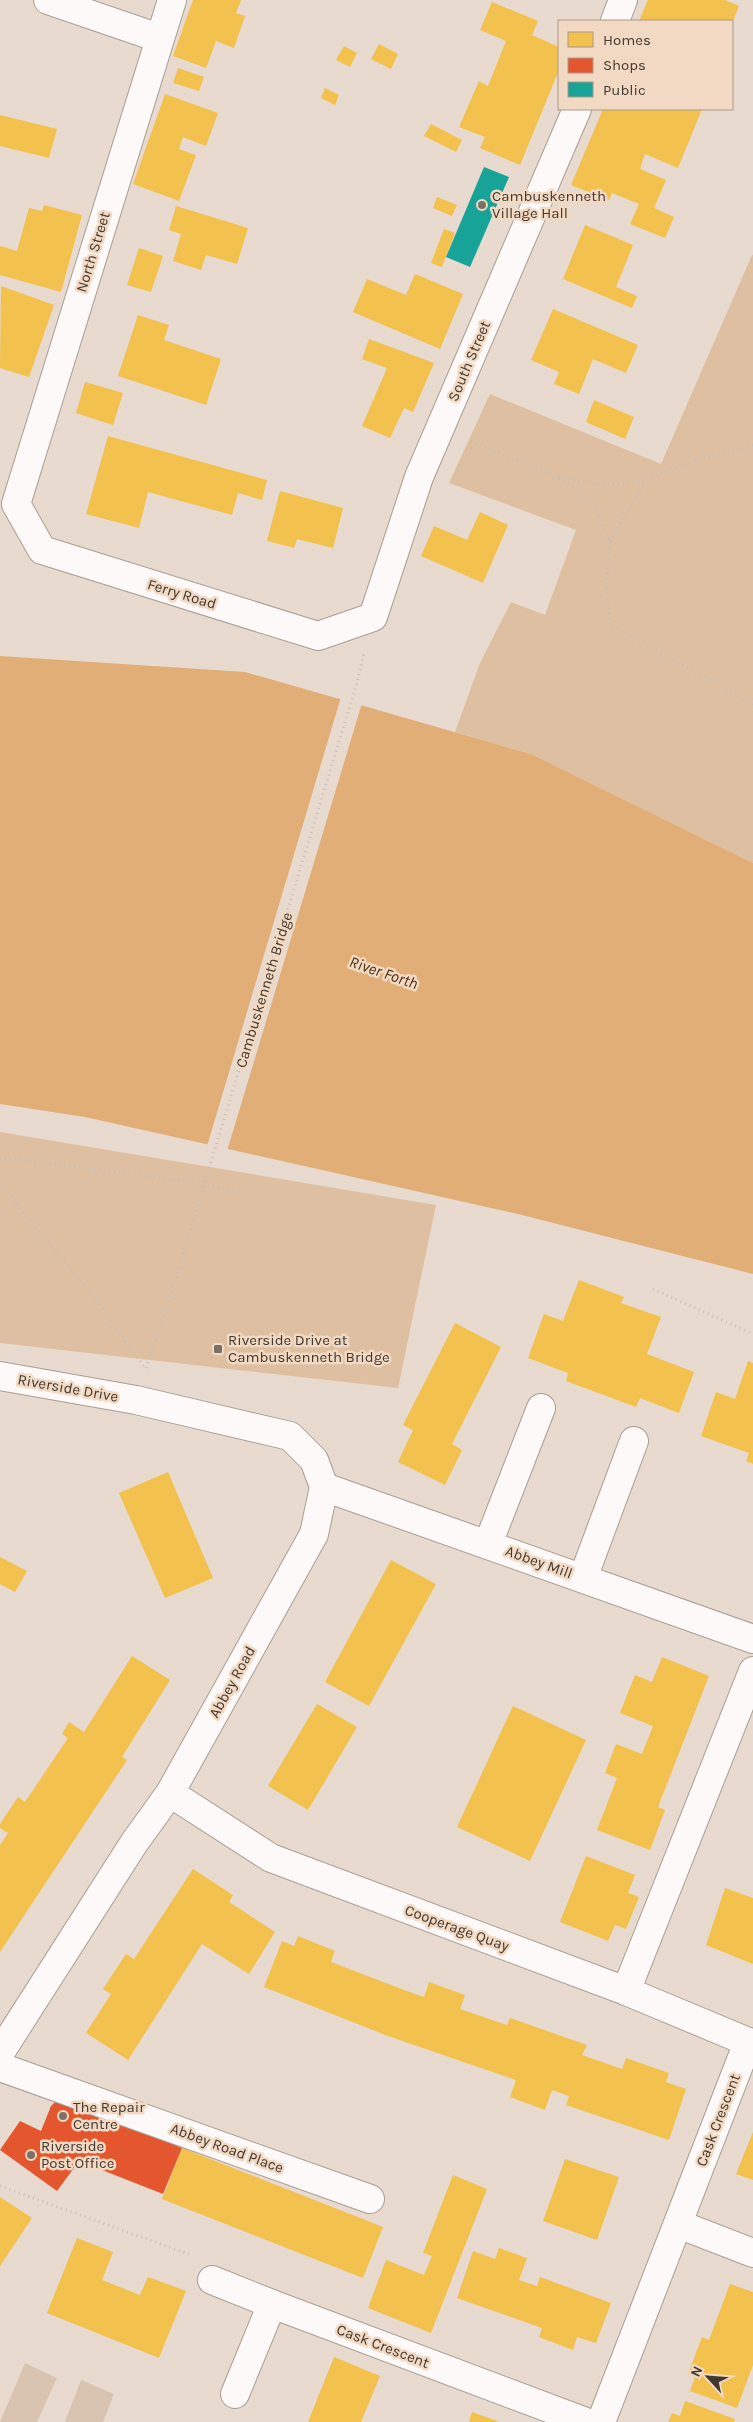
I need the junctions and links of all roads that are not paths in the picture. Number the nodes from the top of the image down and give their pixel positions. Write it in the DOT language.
graph roads {
  1 [pos="48,0"];
  2 [pos="172,0"];
  3 [pos="624,0"];
  4 [pos="614,20"];
  5 [pos="159,38"];
  6 [pos="577,110"];
  7 [pos="16,504"];
  8 [pos="373,617"];
  9 [pos="0,1376"];
  10 [pos="541,1408"];
  11 [pos="634,1441"];
  12 [pos="324,1487"];
  13 [pos="488,1544"];
  14 [pos="583,1578"];
  15 [pos="753,1639"];
  16 [pos="753,1671"];
  17 [pos="170,1793"];
  18 [pos="626,1991"];
  19 [pos="750,2043"];
  20 [pos="0,2053"];
  21 [pos="0,2068"];
  22 [pos="370,2199"];
  23 [pos="678,2224"];
  24 [pos="753,2253"];
  25 [pos="212,2280"];
  26 [pos="272,2304"];
  27 [pos="235,2394"];
  28 [pos="586,2422"];
  29 [pos="601,2422"];
  1 -- 5 [label="street"];
  2 -- 5 [label="street, North Street"];
  3 -- 4 [label="street"];
  5 -- 7 [label="street, North Street"];
  6 -- 8 [label="street, South Street"];
  7 -- 8 [label="street, Ferry Road"];
  9 -- 12 [label="street, Riverside Drive"];
  10 -- 13 [label="street"];
  11 -- 14 [label="street"];
  12 -- 13 [label="street, Abbey Mill"];
  12 -- 17 [label="street, Abbey Road"];
  13 -- 14 [label="street, Abbey Mill"];
  14 -- 15 [label="street, Abbey Mill"];
  16 -- 18 [label="street"];
  17 -- 18 [label="street, Cooperage Quay"];
  17 -- 20 [label="street, Abbey Road"];
  18 -- 19 [label="street, Cooperage Quay"];
  19 -- 23 [label="street, Cask Crescent"];
  21 -- 22 [label="street, Abbey Road Place"];
  23 -- 24 [label="street"];
  23 -- 29 [label="street, Cask Crescent"];
  25 -- 26 [label="street, Cask Crescent"];
  26 -- 27 [label="street"];
  26 -- 28 [label="street, Cask Crescent"];
}
